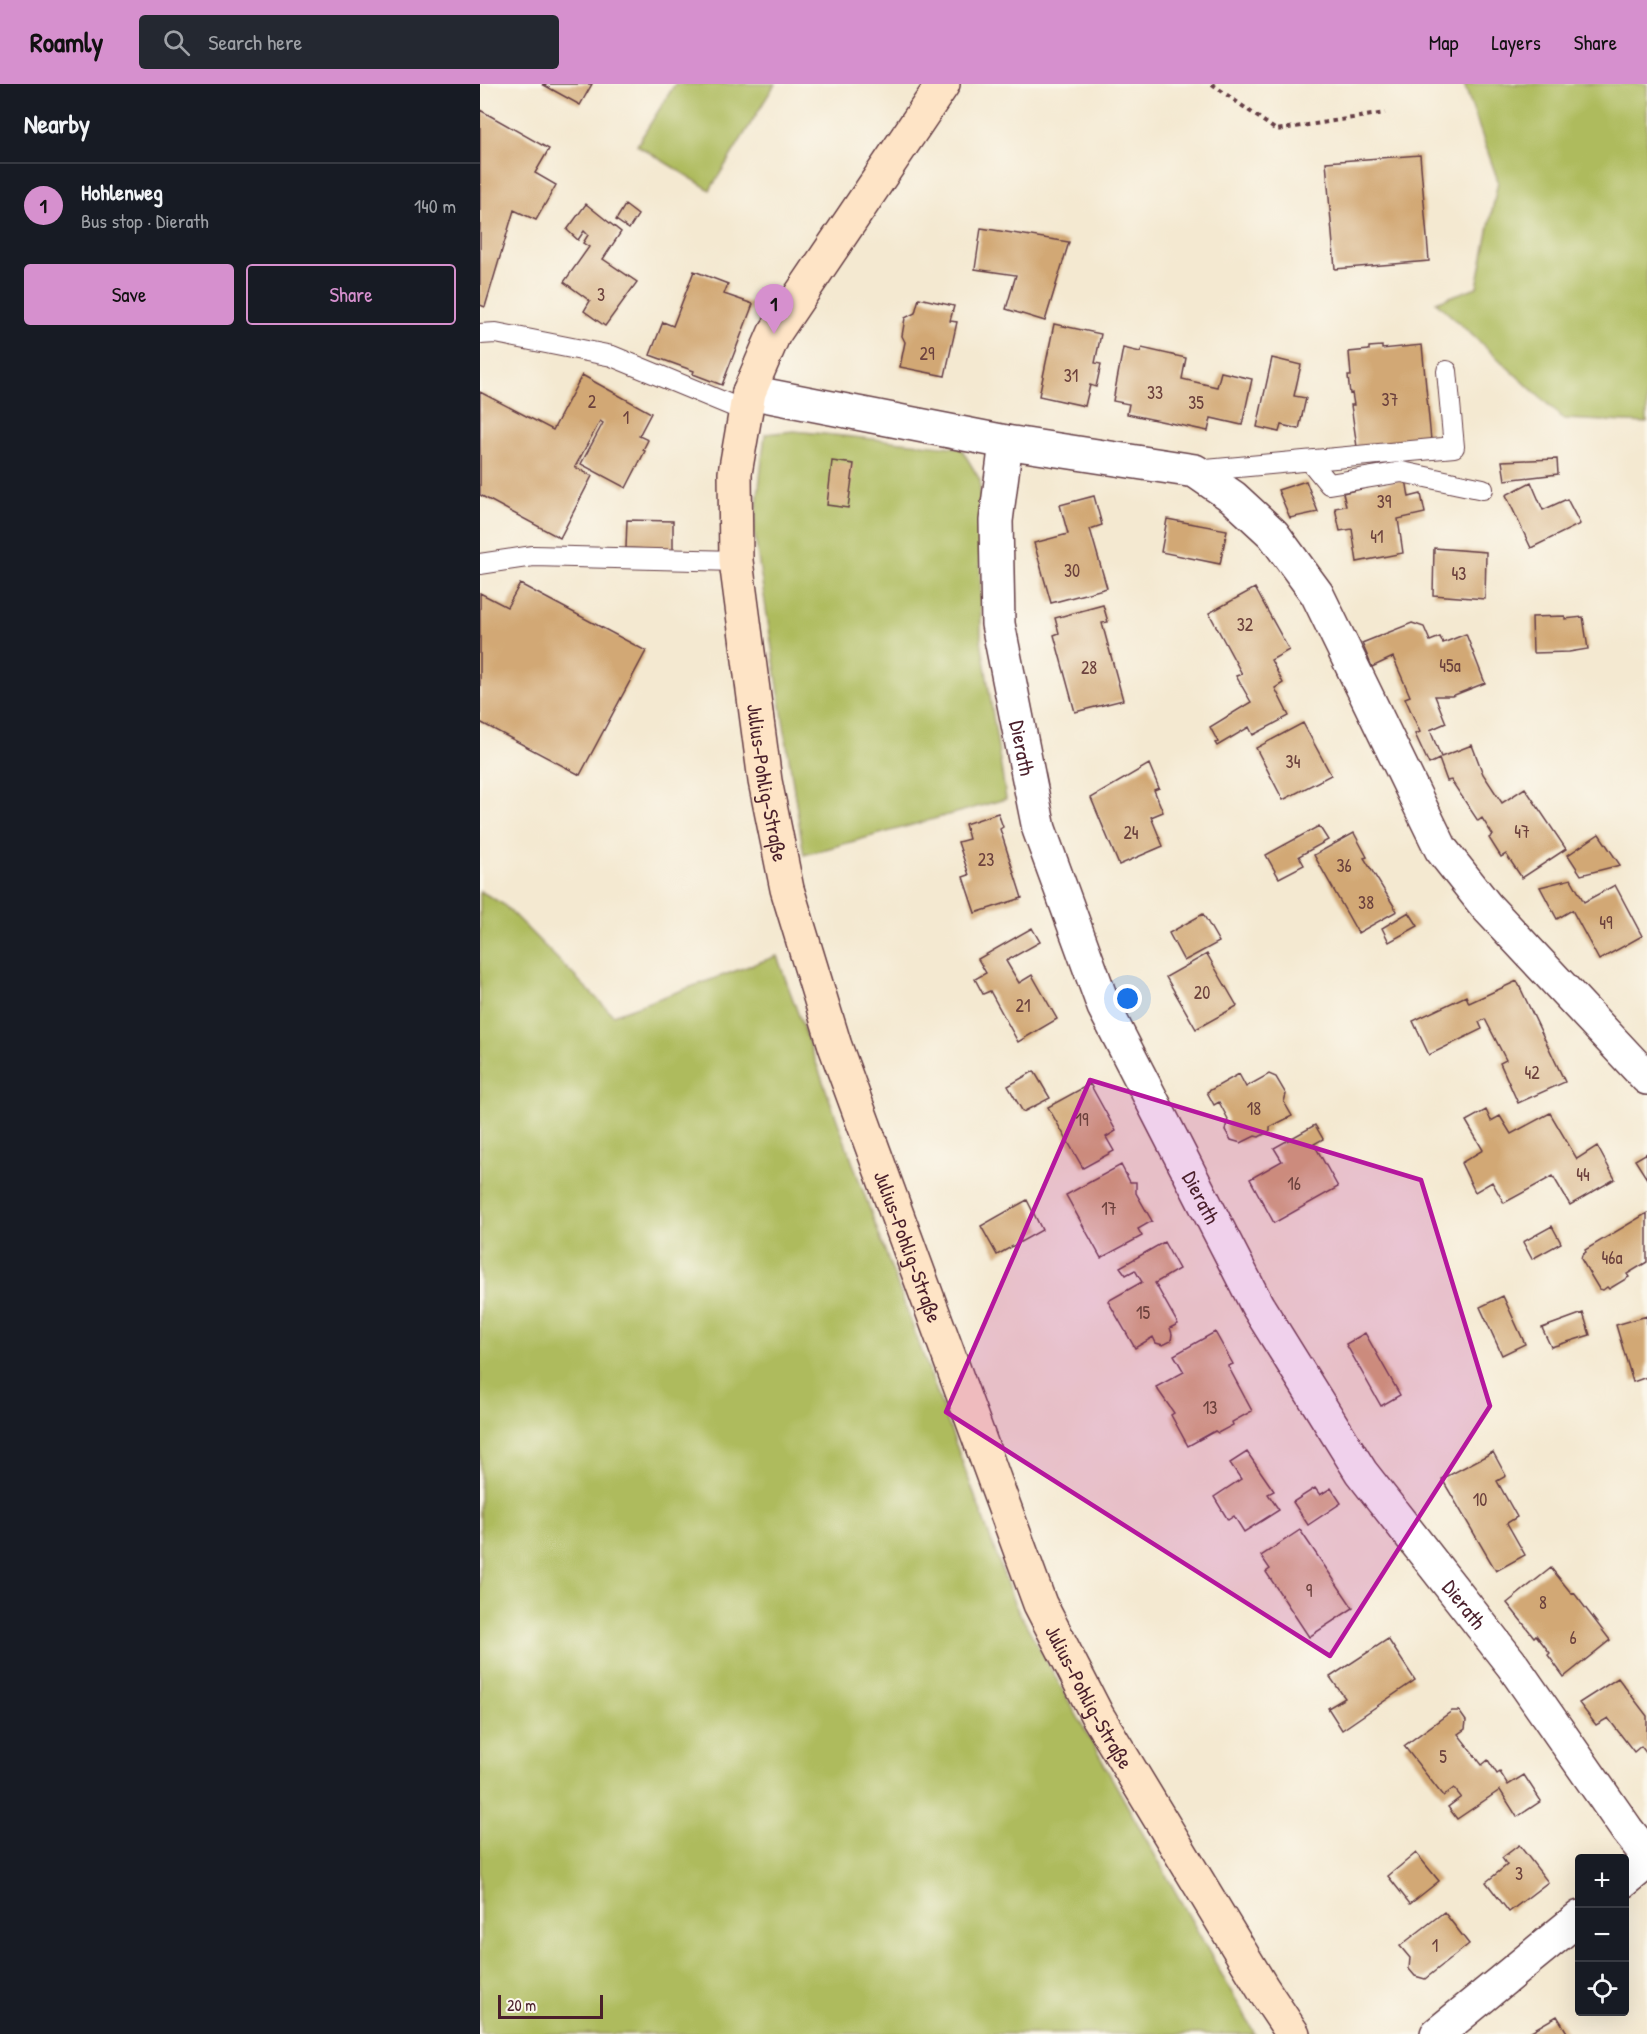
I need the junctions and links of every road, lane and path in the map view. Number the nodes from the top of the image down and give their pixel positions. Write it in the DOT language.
graph roads {
  1 [pos="943,84"];
  2 [pos="1212,84"];
  3 [pos="1385,113"];
  4 [pos="480,334"];
  5 [pos="1447,372"];
  6 [pos="747,401"];
  7 [pos="1006,442"];
  8 [pos="1310,461"];
  9 [pos="1195,471"];
  10 [pos="1483,489"];
  11 [pos="736,561"];
  12 [pos="480,564"];
  13 [pos="1647,1078"];
  14 [pos="1647,1855"];
  15 [pos="1647,1862"];
  16 [pos="1629,1877"];
  17 [pos="1575,1921"];
  18 [pos="1293,2034"];
  19 [pos="1437,2034"];
  1 -- 6 [label="street, Julius-Pohlig-Straße"];
  2 -- 3 [label="path"];
  4 -- 6 [label="lane"];
  5 -- 8 [label="lane"];
  6 -- 7 [label="street"];
  6 -- 11 [label="street, Julius-Pohlig-Straße"];
  7 -- 9 [label="street"];
  7 -- 14 [label="street, Dierath"];
  8 -- 9 [label="lane"];
  8 -- 10 [label="lane"];
  9 -- 13 [label="street"];
  11 -- 12 [label="lane"];
  11 -- 18 [label="street, Julius-Pohlig-Straße"];
  15 -- 16 [label="street"];
  17 -- 19 [label="street"];
}
